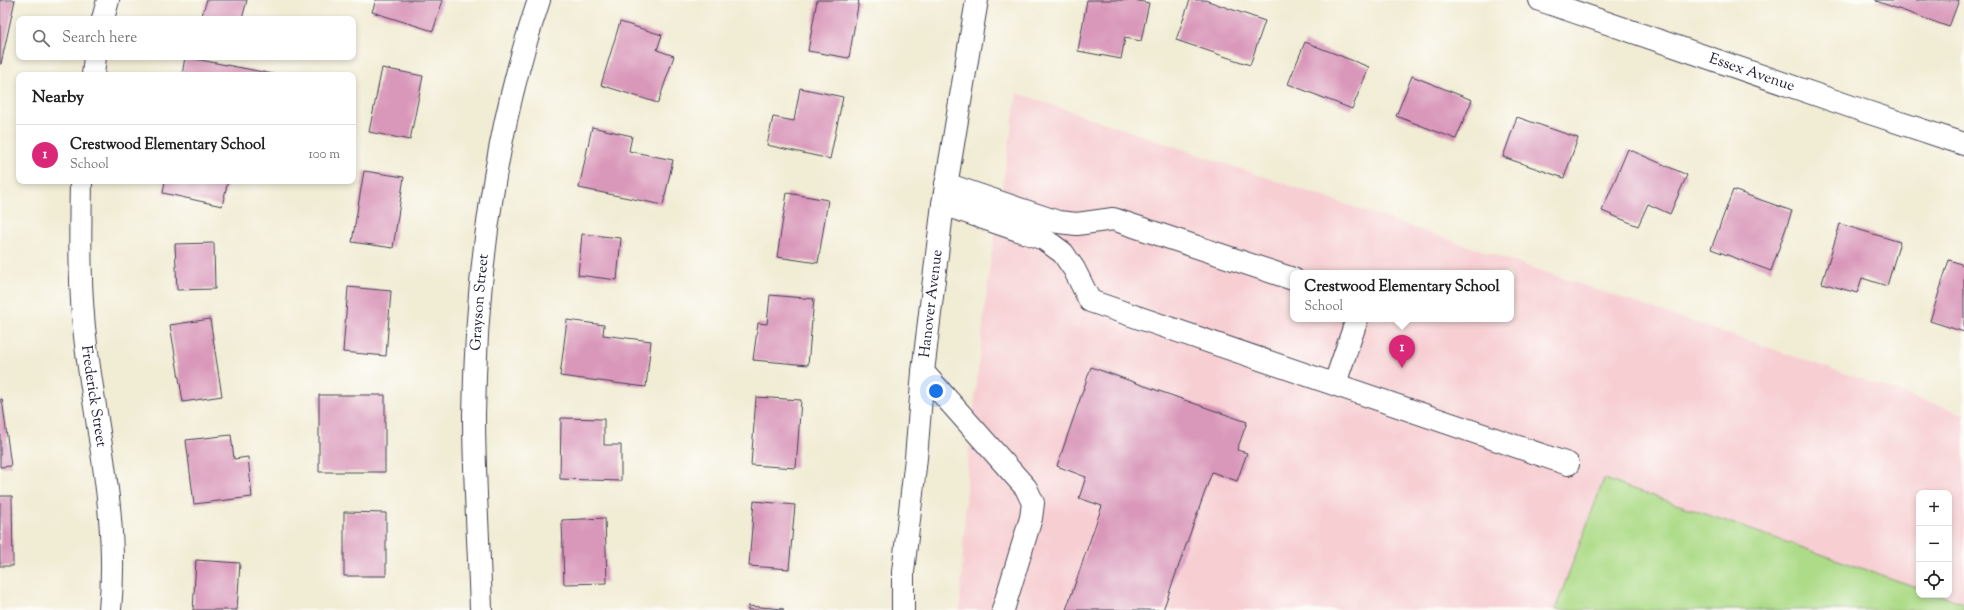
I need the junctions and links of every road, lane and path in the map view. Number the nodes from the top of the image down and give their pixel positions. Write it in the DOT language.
graph roads {
  1 [pos="108,0"];
  2 [pos="539,0"];
  3 [pos="977,0"];
  4 [pos="1540,0"];
  5 [pos="104,16"];
  6 [pos="94,60"];
  7 [pos="92,72"];
  8 [pos="1964,144"];
  9 [pos="81,184"];
  10 [pos="944,194"];
  11 [pos="1290,278"];
  12 [pos="1356,322"];
  13 [pos="923,372"];
  14 [pos="1335,383"];
  15 [pos="1568,464"];
  16 [pos="110,610"];
  17 [pos="481,610"];
  18 [pos="903,610"];
  19 [pos="1002,610"];
  1 -- 5 [label="street"];
  2 -- 17 [label="street, Grayson Street"];
  3 -- 10 [label="street, Hanover Avenue"];
  4 -- 8 [label="street, Essex Avenue"];
  6 -- 7 [label="street"];
  9 -- 16 [label="street, Frederick Street"];
  10 -- 11 [label="street"];
  10 -- 13 [label="street, Hanover Avenue"];
  10 -- 14 [label="street"];
  12 -- 14 [label="street"];
  13 -- 18 [label="street, Hanover Avenue"];
  13 -- 19 [label="street"];
  14 -- 15 [label="street"];
}
